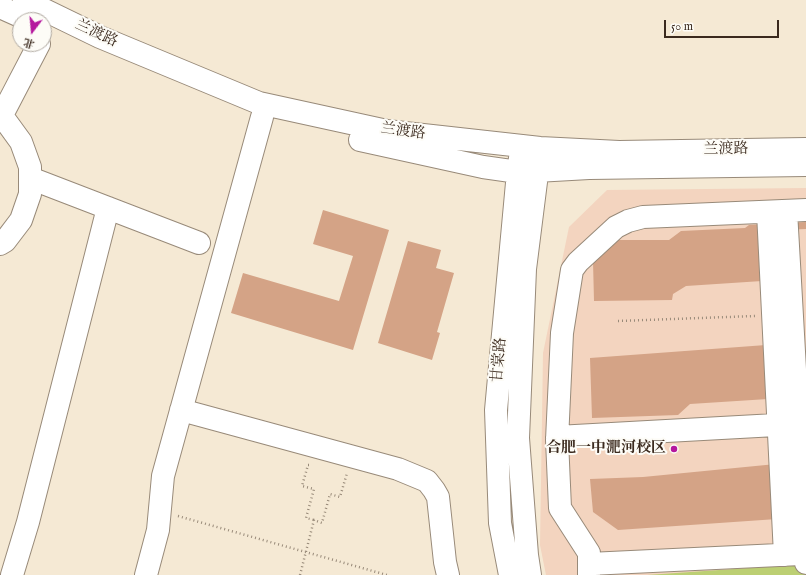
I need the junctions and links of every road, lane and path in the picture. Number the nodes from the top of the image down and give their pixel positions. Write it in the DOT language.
graph roads {
  1 [pos="24,0"];
  2 [pos="1,10"];
  3 [pos="12,16"];
  4 [pos="52,35"];
  5 [pos="31,52"];
  6 [pos="0,117"];
  7 [pos="262,117"];
  8 [pos="531,147"];
  9 [pos="806,148"];
  10 [pos="806,165"];
  11 [pos="527,172"];
  12 [pos="30,178"];
  13 [pos="108,208"];
  14 [pos="787,211"];
  15 [pos="199,243"];
  16 [pos="0,244"];
  17 [pos="806,313"];
  18 [pos="773,315"];
  19 [pos="618,321"];
  20 [pos="181,410"];
  21 [pos="779,424"];
  22 [pos="806,424"];
  23 [pos="558,437"];
  24 [pos="324,449"];
  25 [pos="351,456"];
  26 [pos="160,511"];
  27 [pos="314,520"];
  28 [pos="306,552"];
  29 [pos="801,556"];
  30 [pos="589,570"];
  31 [pos="12,575"];
  32 [pos="146,575"];
  33 [pos="300,575"];
  34 [pos="387,575"];
  35 [pos="448,575"];
  36 [pos="510,575"];
  37 [pos="530,575"];
  1 -- 8 [label="street, 兰渡路"];
  2 -- 3 [label="street, 兰渡路"];
  4 -- 7 [label="street, 兰渡路"];
  5 -- 6 [label="street"];
  6 -- 12 [label="street"];
  7 -- 11 [label="street, 兰渡路"];
  7 -- 20 [label="street"];
  8 -- 9 [label="street, 兰渡路"];
  8 -- 11 [label="street"];
  10 -- 11 [label="street, 兰渡路"];
  11 -- 36 [label="street, 甘棠路"];
  11 -- 37 [label="street"];
  12 -- 13 [label="street"];
  12 -- 16 [label="street"];
  13 -- 15 [label="street"];
  13 -- 31 [label="street"];
  14 -- 18 [label="street"];
  14 -- 23 [label="street"];
  14 -- 29 [label="street"];
  17 -- 18 [label="street"];
  18 -- 19 [label="path"];
  18 -- 21 [label="street"];
  20 -- 24 [label="street"];
  20 -- 26 [label="street"];
  21 -- 22 [label="street"];
  21 -- 23 [label="street"];
  21 -- 29 [label="street"];
  23 -- 30 [label="street"];
  24 -- 25 [label="street"];
  24 -- 27 [label="path"];
  25 -- 27 [label="path"];
  25 -- 35 [label="street"];
  26 -- 28 [label="path"];
  26 -- 32 [label="street"];
  27 -- 28 [label="path"];
  28 -- 33 [label="path"];
  28 -- 34 [label="path"];
  29 -- 30 [label="street"];
}
